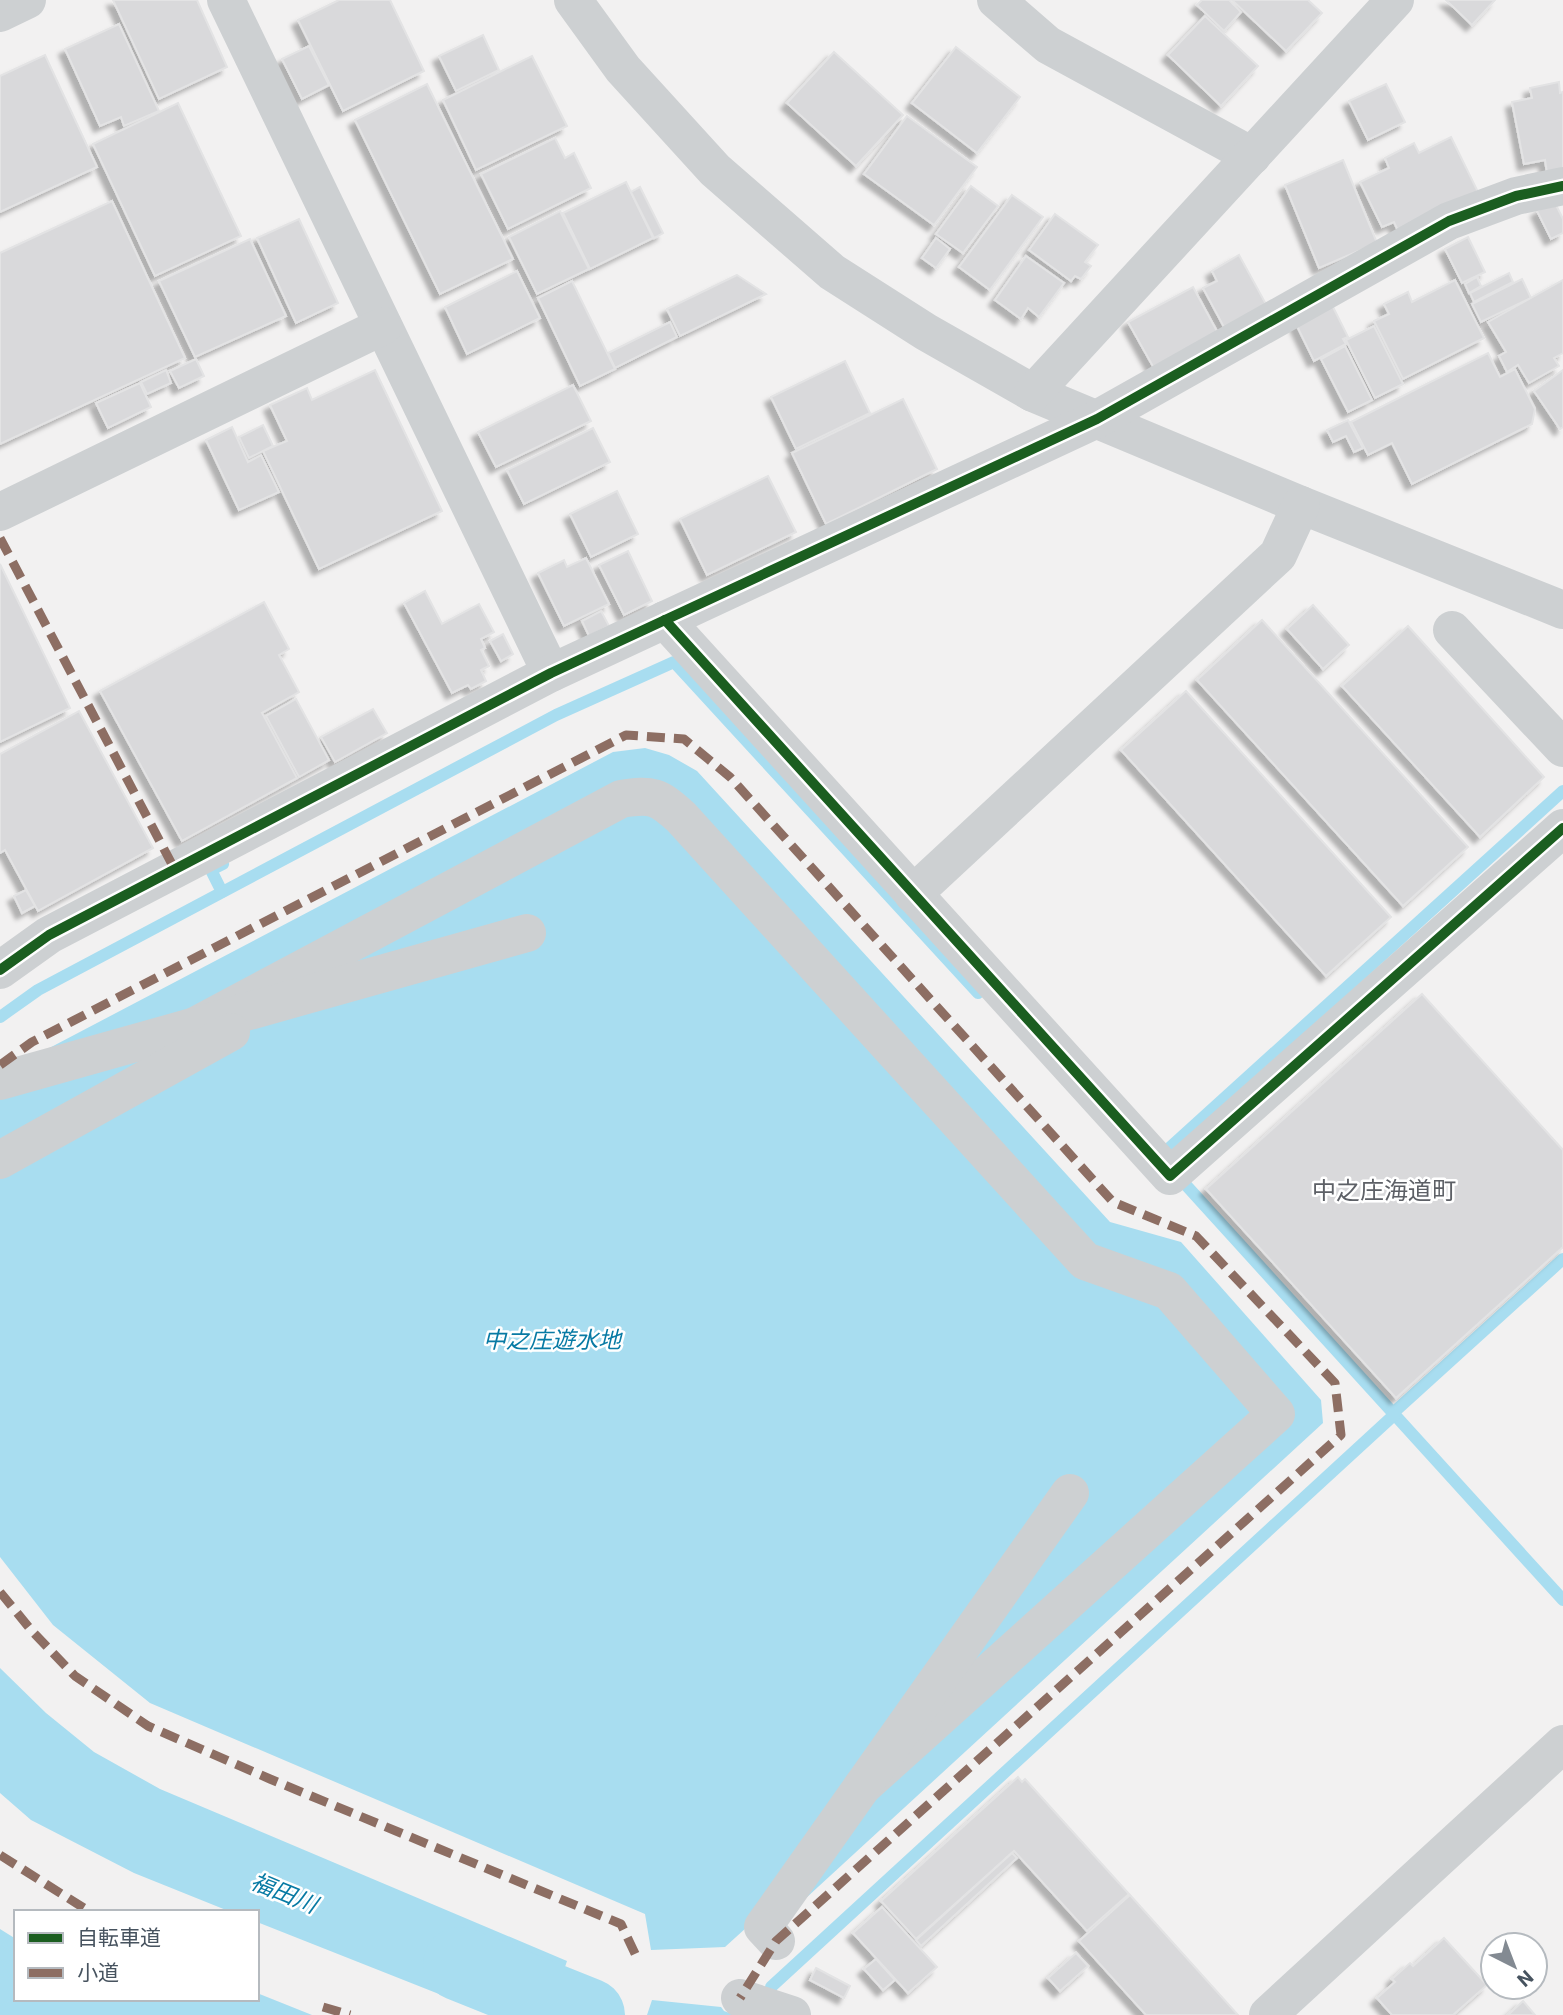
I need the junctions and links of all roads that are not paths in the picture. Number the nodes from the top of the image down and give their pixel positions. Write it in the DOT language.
graph roads {
  1 [pos="27,0"];
  2 [pos="226,0"];
  3 [pos="573,0"];
  4 [pos="996,0"];
  5 [pos="1395,0"];
  6 [pos="0,13"];
  7 [pos="1252,156"];
  8 [pos="1563,186"];
  9 [pos="383,326"];
  10 [pos="1032,393"];
  11 [pos="1097,419"];
  12 [pos="1301,505"];
  13 [pos="0,512"];
  14 [pos="1563,610"];
  15 [pos="665,620"];
  16 [pos="1452,630"];
  17 [pos="551,673"];
  18 [pos="1563,748"];
  19 [pos="1563,828"];
  20 [pos="913,894"];
  21 [pos="527,933"];
  22 [pos="0,970"];
  23 [pos="286,1001"];
  24 [pos="197,1025"];
  25 [pos="0,1081"];
  26 [pos="0,1160"];
  27 [pos="1070,1493"];
  28 [pos="1563,1744"];
  29 [pos="862,1787"];
  30 [pos="776,1941"];
  31 [pos="740,1998"];
  32 [pos="793,2015"];
  33 [pos="1268,2015"];
  1 -- 6 [label="street"];
  2 -- 9 [label="street"];
  3 -- 10 [label="street"];
  4 -- 7 [label="street"];
  5 -- 7 [label="street"];
  7 -- 10 [label="street"];
  8 -- 11 [label="street"];
  9 -- 13 [label="street"];
  9 -- 17 [label="street"];
  10 -- 11 [label="street"];
  11 -- 12 [label="street"];
  11 -- 15 [label="street"];
  12 -- 14 [label="street"];
  12 -- 20 [label="street"];
  15 -- 17 [label="street"];
  15 -- 20 [label="street"];
  16 -- 18 [label="street"];
  17 -- 22 [label="street"];
  19 -- 20 [label="street"];
  21 -- 23 [label="street"];
  23 -- 24 [label="street"];
  23 -- 26 [label="street"];
  24 -- 25 [label="street"];
  24 -- 29 [label="street"];
  27 -- 29 [label="street"];
  28 -- 33 [label="street"];
  29 -- 30 [label="street"];
  31 -- 32 [label="street"];
}
